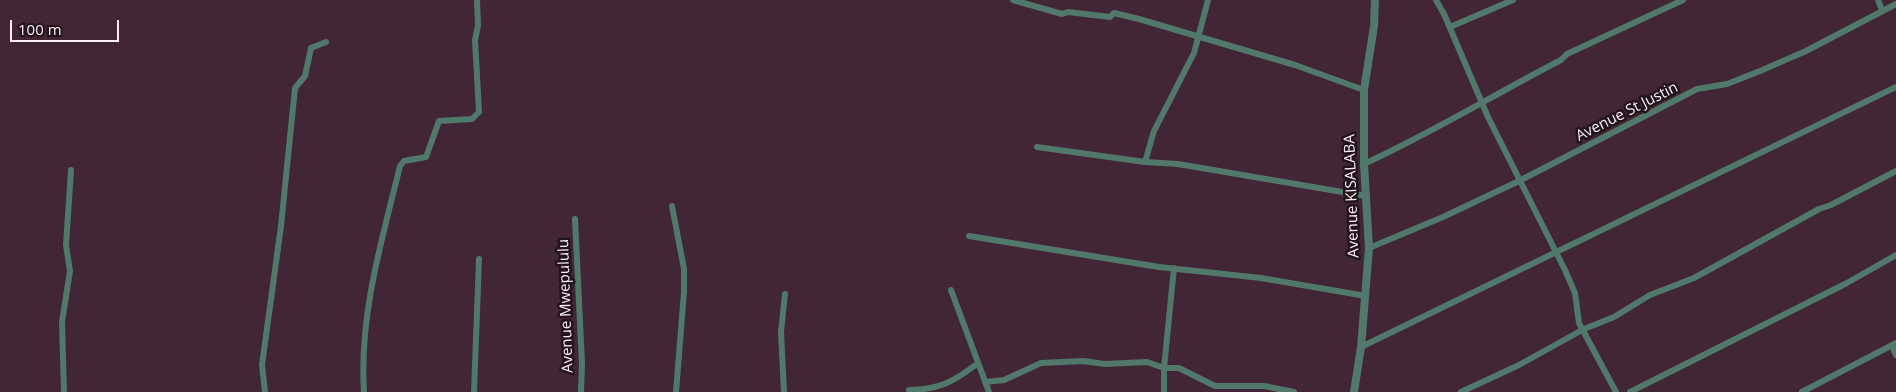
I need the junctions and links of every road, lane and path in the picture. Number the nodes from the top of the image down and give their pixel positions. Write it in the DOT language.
graph roads {
  1 [pos="477,0"];
  2 [pos="1013,0"];
  3 [pos="1208,0"];
  4 [pos="1375,0"];
  5 [pos="1436,0"];
  6 [pos="1513,0"];
  7 [pos="1682,0"];
  8 [pos="1878,0"];
  9 [pos="1896,4"];
  10 [pos="1882,10"];
  11 [pos="1450,27"];
  12 [pos="1199,36"];
  13 [pos="326,42"];
  14 [pos="1896,87"];
  15 [pos="1364,90"];
  16 [pos="1481,102"];
  17 [pos="1037,147"];
  18 [pos="1145,162"];
  19 [pos="1364,164"];
  20 [pos="71,170"];
  21 [pos="1896,171"];
  22 [pos="1519,181"];
  23 [pos="1366,196"];
  24 [pos="672,206"];
  25 [pos="575,219"];
  26 [pos="969,236"];
  27 [pos="1369,248"];
  28 [pos="1556,253"];
  29 [pos="1896,255"];
  30 [pos="479,259"];
  31 [pos="1174,268"];
  32 [pos="951,290"];
  33 [pos="785,294"];
  34 [pos="1366,296"];
  35 [pos="1584,329"];
  36 [pos="1894,344"];
  37 [pos="1361,347"];
  38 [pos="1896,355"];
  39 [pos="978,363"];
  40 [pos="1164,368"];
  41 [pos="985,382"];
  42 [pos="64,392"];
  43 [pos="265,392"];
  44 [pos="364,392"];
  45 [pos="474,392"];
  46 [pos="581,392"];
  47 [pos="676,392"];
  48 [pos="784,392"];
  49 [pos="910,392"];
  50 [pos="988,392"];
  51 [pos="1164,392"];
  52 [pos="1294,392"];
  53 [pos="1354,392"];
  54 [pos="1462,392"];
  55 [pos="1616,392"];
  56 [pos="1630,392"];
  57 [pos="1802,392"];
  1 -- 44 [label="street"];
  2 -- 12 [label="street"];
  3 -- 12 [label="street"];
  4 -- 15 [label="street, Avenue KISALABA"];
  5 -- 11 [label="street"];
  6 -- 11 [label="street"];
  7 -- 16 [label="street"];
  8 -- 10 [label="street"];
  9 -- 10 [label="street, Avenue St Justin"];
  10 -- 22 [label="street, Avenue St Justin"];
  11 -- 16 [label="street"];
  12 -- 15 [label="street"];
  12 -- 18 [label="street"];
  13 -- 43 [label="street"];
  14 -- 28 [label="street"];
  15 -- 19 [label="street, Avenue KISALABA"];
  16 -- 19 [label="street"];
  16 -- 22 [label="street"];
  17 -- 18 [label="street"];
  18 -- 23 [label="street"];
  19 -- 23 [label="street, Avenue KISALABA"];
  20 -- 42 [label="street"];
  21 -- 35 [label="street"];
  22 -- 27 [label="street, Avenue St Justin"];
  22 -- 28 [label="street"];
  23 -- 27 [label="street, Avenue KISALABA"];
  24 -- 47 [label="street"];
  25 -- 46 [label="street, Avenue Mwepululu"];
  26 -- 31 [label="street"];
  27 -- 34 [label="street, Avenue KISALABA"];
  28 -- 35 [label="street"];
  28 -- 37 [label="street"];
  29 -- 56 [label="street"];
  30 -- 45 [label="street"];
  31 -- 34 [label="street"];
  31 -- 40 [label="street"];
  32 -- 39 [label="street"];
  33 -- 48 [label="street"];
  34 -- 37 [label="street, Avenue KISALABA"];
  35 -- 54 [label="street"];
  35 -- 55 [label="street"];
  36 -- 38 [label="street"];
  36 -- 57 [label="street"];
  37 -- 53 [label="street, Avenue KISALABA"];
  39 -- 41 [label="street"];
  39 -- 49 [label="street"];
  40 -- 41 [label="street"];
  40 -- 51 [label="street"];
  40 -- 52 [label="street"];
  41 -- 50 [label="street"];
}
